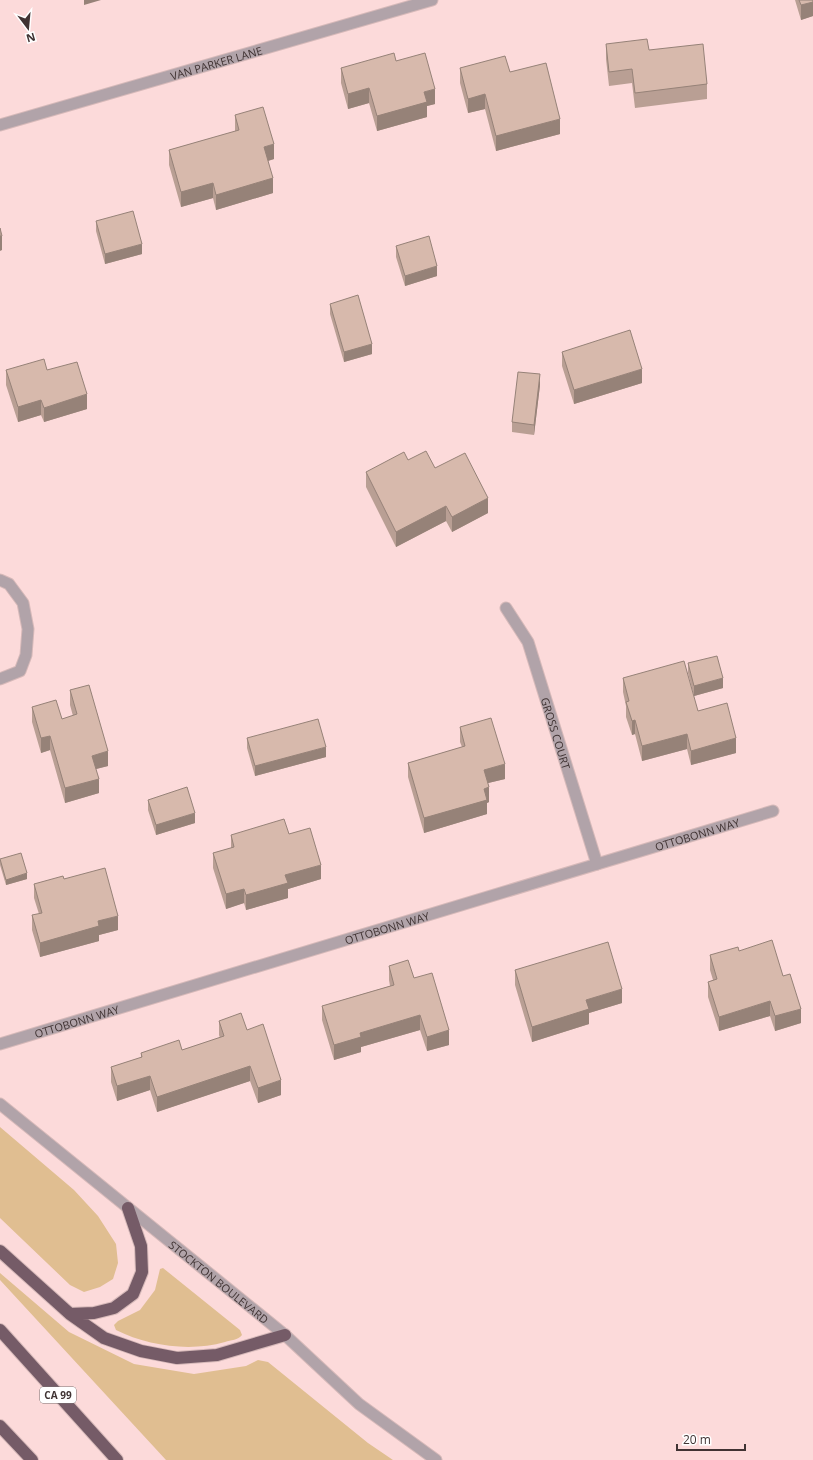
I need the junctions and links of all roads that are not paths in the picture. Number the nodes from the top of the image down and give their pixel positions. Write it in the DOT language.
graph roads {
  1 [pos="432,0"];
  2 [pos="0,126"];
  3 [pos="0,580"];
  4 [pos="506,608"];
  5 [pos="0,679"];
  6 [pos="774,811"];
  7 [pos="597,864"];
  8 [pos="0,1044"];
  9 [pos="0,1104"];
  10 [pos="128,1208"];
  11 [pos="0,1251"];
  12 [pos="70,1314"];
  13 [pos="0,1330"];
  14 [pos="284,1335"];
  15 [pos="0,1426"];
  16 [pos="32,1460"];
  17 [pos="117,1460"];
  18 [pos="436,1460"];
  1 -- 2 [label="street, VAN PARKER LANE"];
  3 -- 5 [label="street"];
  4 -- 7 [label="street, GROSS COURT"];
  6 -- 7 [label="street, OTTOBONN WAY"];
  7 -- 8 [label="street, OTTOBONN WAY"];
  9 -- 10 [label="street, STOCKTON BOULEVARD"];
  10 -- 12 [label="highway"];
  10 -- 14 [label="street, STOCKTON BOULEVARD"];
  11 -- 12 [label="highway"];
  12 -- 14 [label="highway"];
  13 -- 17 [label="highway, CA 99"];
  14 -- 18 [label="street, STOCKTON BOULEVARD"];
  15 -- 16 [label="highway"];
}
